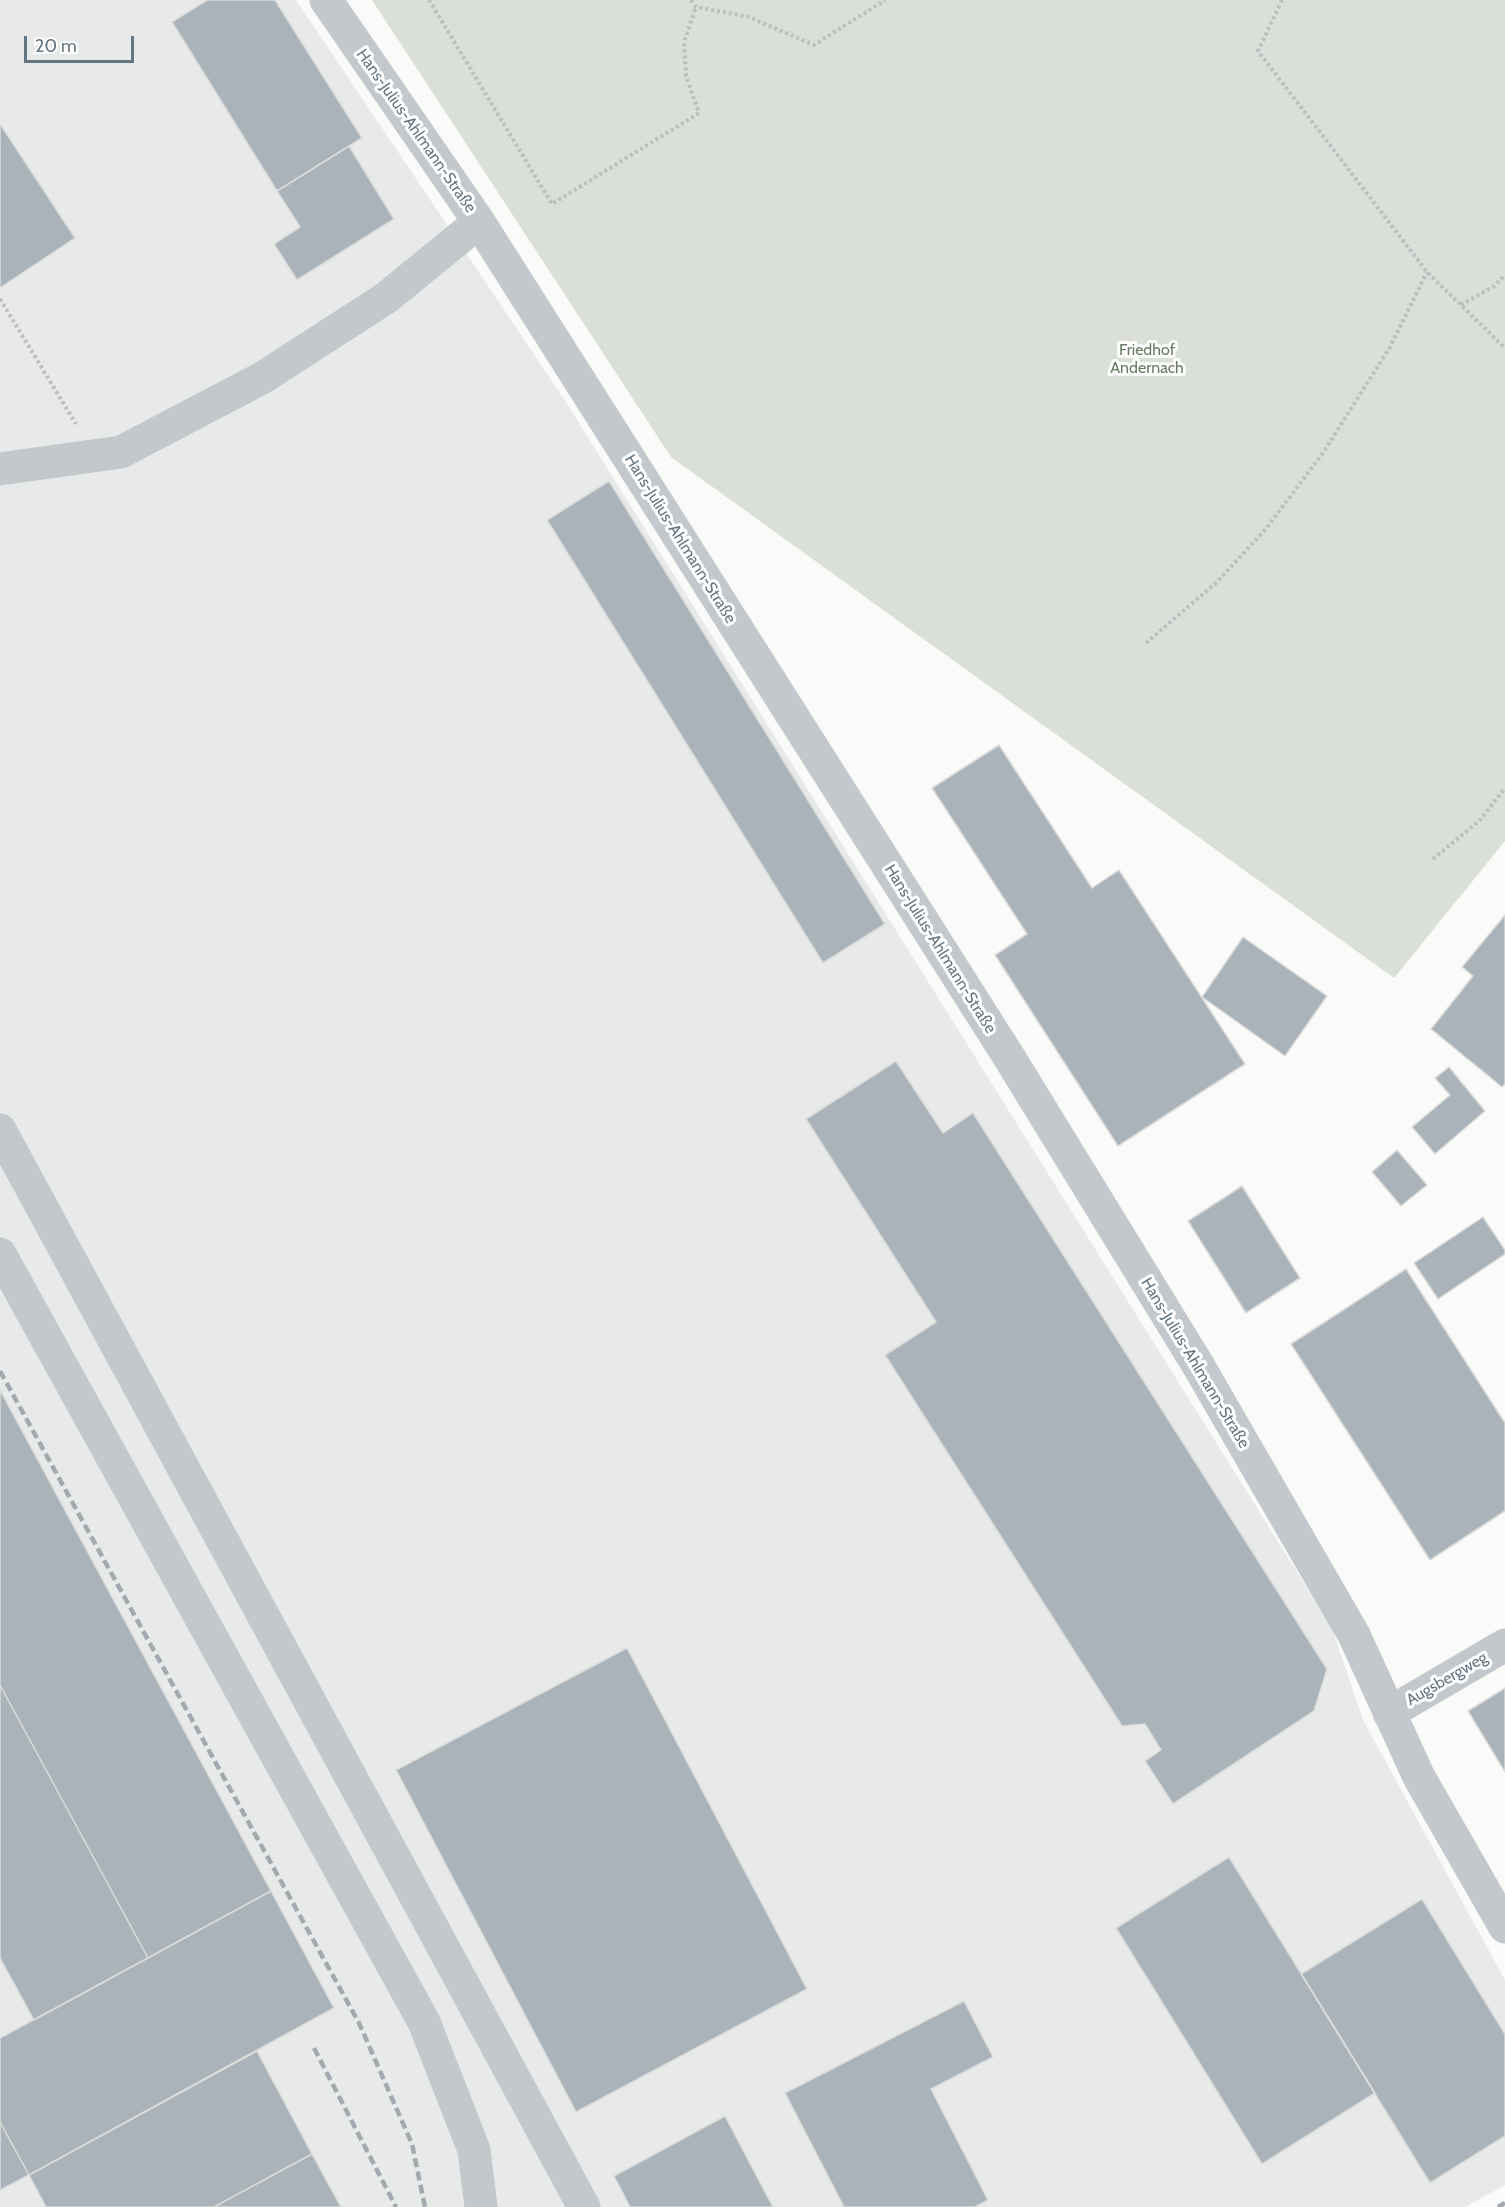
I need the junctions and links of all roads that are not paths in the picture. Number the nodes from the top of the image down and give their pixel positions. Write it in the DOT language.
graph roads {
  1 [pos="326,0"];
  2 [pos="479,222"];
  3 [pos="0,469"];
  4 [pos="0,1130"];
  5 [pos="0,1254"];
  6 [pos="1505,1645"];
  7 [pos="1389,1713"];
  8 [pos="1505,1927"];
  9 [pos="481,2207"];
  10 [pos="584,2207"];
  1 -- 2 [label="street, Hans-Julius-Ahlmann-Straße"];
  2 -- 3 [label="street"];
  2 -- 7 [label="street, Hans-Julius-Ahlmann-Straße"];
  4 -- 10 [label="street"];
  5 -- 9 [label="street"];
  6 -- 7 [label="street, Augsbergweg"];
  7 -- 8 [label="street, Hans-Julius-Ahlmann-Straße"];
}
